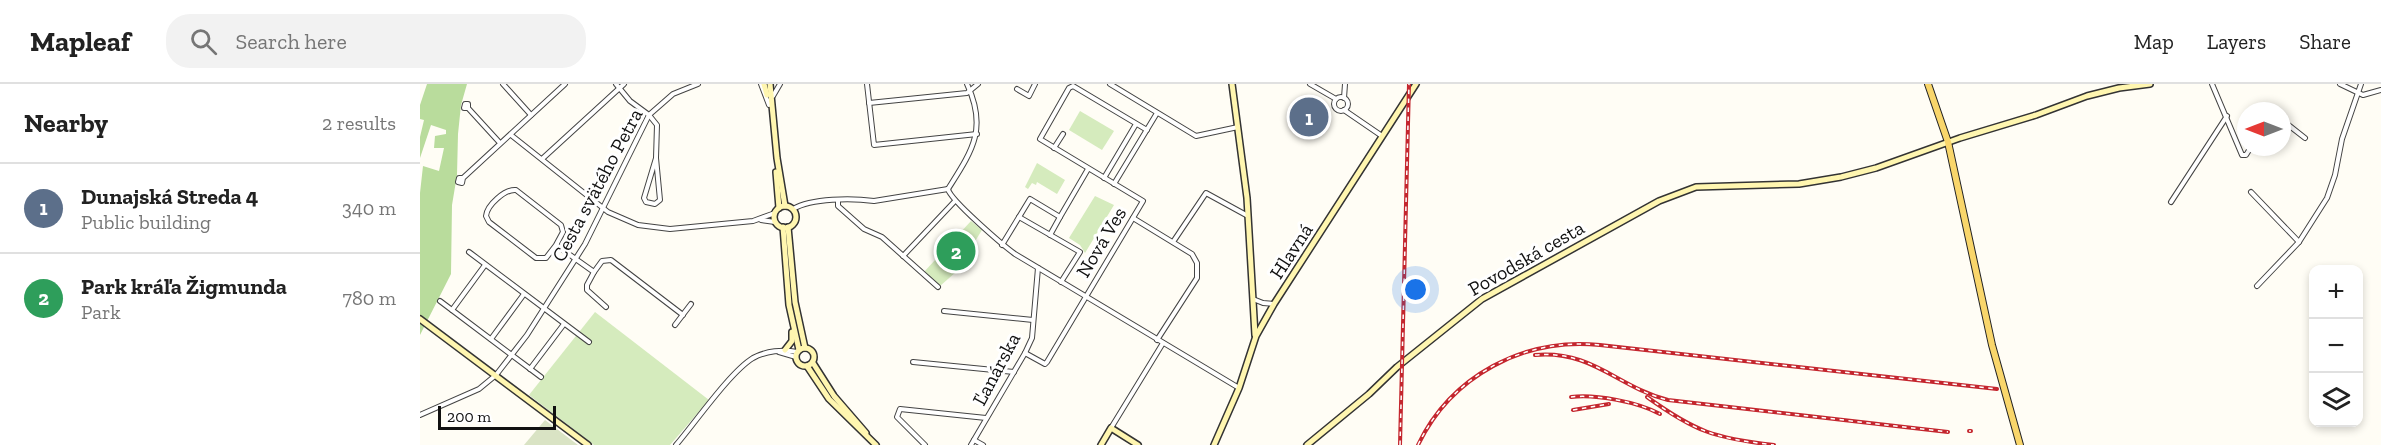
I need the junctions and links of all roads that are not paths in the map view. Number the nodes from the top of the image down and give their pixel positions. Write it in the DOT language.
graph roads {
  1 [pos="503,84"];
  2 [pos="564,84"];
  3 [pos="624,84"];
  4 [pos="698,84"];
  5 [pos="763,84"];
  6 [pos="770,84"];
  7 [pos="780,84"];
  8 [pos="867,84"];
  9 [pos="967,84"];
  10 [pos="978,84"];
  11 [pos="1035,84"];
  12 [pos="1110,84"];
  13 [pos="1232,84"];
  14 [pos="1310,84"];
  15 [pos="1345,84"];
  16 [pos="1416,84"];
  17 [pos="1928,84"];
  18 [pos="2150,84"];
  19 [pos="2212,84"];
  20 [pos="2340,84"];
  21 [pos="2361,84"];
  22 [pos="618,86"];
  23 [pos="1079,86"];
  24 [pos="1017,89"];
  25 [pos="2381,90"];
  26 [pos="970,91"];
  27 [pos="2356,94"];
  28 [pos="1344,98"];
  29 [pos="1336,99"];
  30 [pos="770,103"];
  31 [pos="869,103"];
  32 [pos="468,108"];
  33 [pos="1344,110"];
  34 [pos="1157,112"];
  35 [pos="531,115"];
  36 [pos="649,115"];
  37 [pos="2227,116"];
  38 [pos="1136,124"];
  39 [pos="1238,127"];
  40 [pos="2291,127"];
  41 [pos="1148,128"];
  42 [pos="976,134"];
  43 [pos="1063,134"];
  44 [pos="511,135"];
  45 [pos="1382,136"];
  46 [pos="2306,138"];
  47 [pos="1948,142"];
  48 [pos="2237,142"];
  49 [pos="500,143"];
  50 [pos="1054,148"];
  51 [pos="656,158"];
  52 [pos="542,159"];
  53 [pos="1088,169"];
  54 [pos="463,178"];
  55 [pos="1104,178"];
  56 [pos="1114,184"];
  57 [pos="948,189"];
  58 [pos="2251,192"];
  59 [pos="838,201"];
  60 [pos="955,201"];
  61 [pos="2171,202"];
  62 [pos="604,208"];
  63 [pos="780,209"];
  64 [pos="793,209"];
  65 [pos="1248,216"];
  66 [pos="1019,217"];
  67 [pos="1060,217"];
  68 [pos="1133,218"];
  69 [pos="760,219"];
  70 [pos="775,222"];
  71 [pos="786,227"];
  72 [pos="1050,235"];
  73 [pos="1173,242"];
  74 [pos="2299,242"];
  75 [pos="556,245"];
  76 [pos="1002,245"];
  77 [pos="469,252"];
  78 [pos="903,256"];
  79 [pos="575,260"];
  80 [pos="485,265"];
  81 [pos="1038,268"];
  82 [pos="594,272"];
  83 [pos="1060,282"];
  84 [pos="2257,286"];
  85 [pos="938,287"];
  86 [pos="524,294"];
  87 [pos="1086,296"];
  88 [pos="1253,299"];
  89 [pos="440,301"];
  90 [pos="691,304"];
  91 [pos="1274,304"];
  92 [pos="606,307"];
  93 [pos="544,309"];
  94 [pos="452,310"];
  95 [pos="944,310"];
  96 [pos="683,315"];
  97 [pos="420,319"];
  98 [pos="1033,320"];
  99 [pos="564,324"];
  100 [pos="792,324"];
  101 [pos="675,325"];
  102 [pos="1256,336"];
  103 [pos="491,339"];
  104 [pos="1157,340"];
  105 [pos="589,342"];
  106 [pos="1163,343"];
  107 [pos="785,350"];
  108 [pos="776,351"];
  109 [pos="799,352"];
  110 [pos="1025,353"];
  111 [pos="512,355"];
  112 [pos="914,362"];
  113 [pos="813,363"];
  114 [pos="807,366"];
  115 [pos="530,369"];
  116 [pos="1014,372"];
  117 [pos="496,375"];
  118 [pos="541,377"];
  119 [pos="1239,388"];
  120 [pos="420,416"];
  121 [pos="986,418"];
  122 [pos="1111,428"];
  123 [pos="974,440"];
  124 [pos="876,444"];
  125 [pos="588,445"];
  126 [pos="676,445"];
  127 [pos="924,445"];
  128 [pos="971,445"];
  129 [pos="982,445"];
  130 [pos="1101,445"];
  131 [pos="1138,445"];
  132 [pos="1214,445"];
  133 [pos="1307,445"];
  134 [pos="2020,445"];
  1 -- 35 [label="street"];
  2 -- 35 [label="street"];
  3 -- 22 [label="street"];
  4 -- 36 [label="street, Cesta svätého Petra"];
  5 -- 30 [label="street"];
  6 -- 30 [label="street"];
  7 -- 30 [label="street"];
  8 -- 31 [label="street"];
  9 -- 26 [label="street"];
  10 -- 26 [label="street"];
  11 -- 24 [label="street"];
  12 -- 34 [label="street"];
  13 -- 39 [label="street"];
  14 -- 29 [label="street"];
  15 -- 28 [label="street"];
  16 -- 45 [label="street, Hlavná"];
  17 -- 47 [label="main road"];
  18 -- 47 [label="street, Povodská cesta"];
  19 -- 37 [label="street"];
  20 -- 27 [label="street"];
  21 -- 27 [label="street"];
  22 -- 36 [label="street"];
  22 -- 52 [label="street"];
  23 -- 38 [label="street"];
  23 -- 50 [label="street"];
  25 -- 27 [label="street"];
  26 -- 31 [label="street"];
  26 -- 42 [label="street"];
  27 -- 74 [label="street"];
  28 -- 29 [label="street"];
  28 -- 33 [label="street"];
  29 -- 33 [label="street"];
  30 -- 63 [label="street"];
  31 -- 42 [label="street"];
  32 -- 49 [label="street"];
  33 -- 45 [label="street"];
  34 -- 39 [label="street"];
  34 -- 41 [label="street, Nová Ves"];
  35 -- 44 [label="street"];
  36 -- 51 [label="street"];
  36 -- 62 [label="street, Cesta svätého Petra"];
  37 -- 48 [label="street"];
  37 -- 61 [label="street"];
  38 -- 41 [label="street"];
  38 -- 55 [label="street, Nová Ves"];
  39 -- 65 [label="street"];
  40 -- 46 [label="street"];
  41 -- 56 [label="street, Nová Ves"];
  42 -- 57 [label="street"];
  43 -- 50 [label="street"];
  44 -- 49 [label="street"];
  44 -- 52 [label="street"];
  45 -- 91 [label="street, Hlavná"];
  47 -- 133 [label="street, Povodská cesta"];
  47 -- 134 [label="main road"];
  49 -- 54 [label="street"];
  50 -- 53 [label="street, Nová Ves"];
  51 -- 51 [label="street"];
  52 -- 62 [label="street"];
  53 -- 55 [label="street, Nová Ves"];
  53 -- 67 [label="street"];
  55 -- 56 [label="street, Nová Ves"];
  56 -- 68 [label="street, Nová Ves"];
  57 -- 59 [label="street"];
  57 -- 60 [label="street"];
  58 -- 74 [label="street"];
  59 -- 64 [label="street"];
  59 -- 78 [label="street"];
  60 -- 76 [label="street"];
  60 -- 78 [label="street"];
  62 -- 69 [label="street"];
  62 -- 79 [label="street, Cesta svätého Petra"];
  63 -- 64 [label="street"];
  63 -- 69 [label="street"];
  63 -- 70 [label="street"];
  64 -- 71 [label="street"];
  65 -- 73 [label="street"];
  65 -- 88 [label="street"];
  66 -- 67 [label="street"];
  66 -- 72 [label="street, Nová Ves"];
  66 -- 76 [label="street"];
  67 -- 72 [label="street"];
  68 -- 73 [label="street"];
  68 -- 87 [label="street, Nová Ves"];
  69 -- 70 [label="street"];
  70 -- 71 [label="street"];
  71 -- 100 [label="street"];
  71 -- 109 [label="street"];
  72 -- 83 [label="street, Nová Ves"];
  73 -- 104 [label="street"];
  74 -- 84 [label="street"];
  75 -- 75 [label="street"];
  75 -- 79 [label="street"];
  76 -- 81 [label="street"];
  77 -- 80 [label="street"];
  78 -- 85 [label="street"];
  79 -- 82 [label="street"];
  79 -- 93 [label="street, Cesta svätého Petra"];
  80 -- 86 [label="street"];
  80 -- 94 [label="street"];
  81 -- 83 [label="street"];
  81 -- 98 [label="street, Ľanárska"];
  82 -- 92 [label="street"];
  82 -- 96 [label="street"];
  83 -- 87 [label="street"];
  86 -- 93 [label="street"];
  86 -- 103 [label="street"];
  87 -- 104 [label="street"];
  87 -- 110 [label="street, Nová Ves"];
  88 -- 91 [label="street"];
  88 -- 102 [label="street"];
  89 -- 94 [label="street"];
  90 -- 96 [label="street"];
  91 -- 102 [label="street, Hlavná"];
  93 -- 99 [label="street"];
  93 -- 111 [label="street, Cesta svätého Petra"];
  94 -- 103 [label="street"];
  95 -- 98 [label="street"];
  96 -- 101 [label="street"];
  97 -- 117 [label="street"];
  98 -- 110 [label="street, Ľanárska"];
  99 -- 105 [label="street"];
  99 -- 115 [label="street"];
  100 -- 107 [label="street"];
  100 -- 109 [label="street"];
  102 -- 119 [label="street, Hlavná"];
  103 -- 111 [label="street"];
  104 -- 106 [label="street"];
  106 -- 119 [label="street"];
  106 -- 122 [label="street"];
  107 -- 108 [label="street"];
  107 -- 109 [label="street"];
  108 -- 109 [label="street"];
  108 -- 126 [label="street"];
  109 -- 113 [label="street"];
  109 -- 114 [label="street"];
  110 -- 116 [label="street, Ľanárska"];
  111 -- 115 [label="street"];
  111 -- 117 [label="street, Cesta svätého Petra"];
  112 -- 116 [label="street"];
  113 -- 114 [label="street"];
  113 -- 124 [label="street"];
  114 -- 124 [label="street"];
  115 -- 118 [label="street"];
  116 -- 121 [label="street, Ľanárska"];
  117 -- 120 [label="street, Cesta svätého Petra"];
  117 -- 125 [label="street"];
  119 -- 132 [label="street, Hlavná"];
  121 -- 123 [label="street, Ľanárska"];
  121 -- 127 [label="street"];
  122 -- 130 [label="street"];
  122 -- 131 [label="street"];
  123 -- 128 [label="street, Ľanárska"];
  123 -- 129 [label="street"];
}
